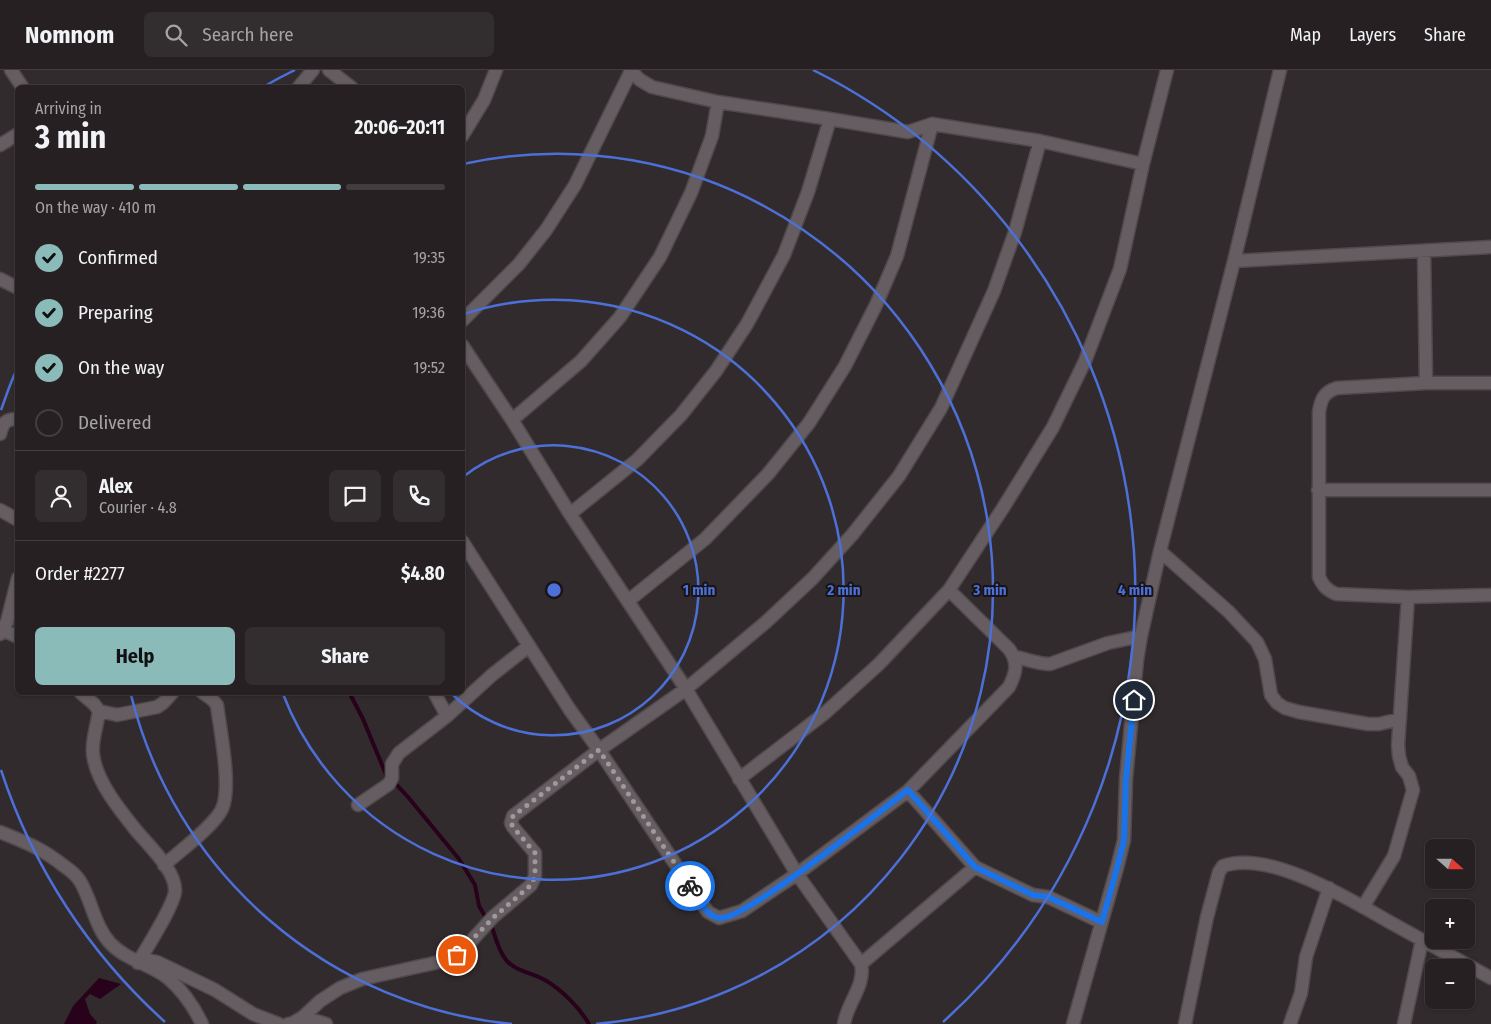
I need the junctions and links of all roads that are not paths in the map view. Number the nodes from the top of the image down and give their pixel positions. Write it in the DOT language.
graph roads {
  1 [pos="11,70"];
  2 [pos="313,70"];
  3 [pos="329,70"];
  4 [pos="496,70"];
  5 [pos="1167,70"];
  6 [pos="1280,70"];
  7 [pos="630,71"];
  8 [pos="21,85"];
  9 [pos="300,85"];
  10 [pos="348,85"];
  11 [pos="718,102"];
  12 [pos="830,118"];
  13 [pos="932,124"];
  14 [pos="465,131"];
  15 [pos="15,136"];
  16 [pos="1040,141"];
  17 [pos="0,145"];
  18 [pos="1143,164"];
  19 [pos="1491,247"];
  20 [pos="1424,251"];
  21 [pos="1234,261"];
  22 [pos="0,279"];
  23 [pos="15,286"];
  24 [pos="465,318"];
  25 [pos="465,350"];
  26 [pos="1426,383"];
  27 [pos="1491,383"];
  28 [pos="15,419"];
  29 [pos="512,420"];
  30 [pos="0,434"];
  31 [pos="1318,490"];
  32 [pos="1491,490"];
  33 [pos="0,510"];
  34 [pos="570,514"];
  35 [pos="15,518"];
  36 [pos="465,546"];
  37 [pos="1160,551"];
  38 [pos="15,588"];
  39 [pos="949,590"];
  40 [pos="1491,595"];
  41 [pos="1408,597"];
  42 [pos="628,601"];
  43 [pos="2,632"];
  44 [pos="15,636"];
  45 [pos="1141,636"];
  46 [pos="529,646"];
  47 [pos="1015,657"];
  48 [pos="686,689"];
  49 [pos="84,695"];
  50 [pos="170,695"];
  51 [pos="206,695"];
  52 [pos="436,695"];
  53 [pos="99,711"];
  54 [pos="447,716"];
  55 [pos="1400,719"];
  56 [pos="599,750"];
  57 [pos="739,779"];
  58 [pos="908,790"];
  59 [pos="358,805"];
  60 [pos="0,832"];
  61 [pos="164,865"];
  62 [pos="975,867"];
  63 [pos="797,874"];
  64 [pos="1329,888"];
  65 [pos="1363,907"];
  66 [pos="1102,922"];
  67 [pos="1422,940"];
  68 [pos="138,963"];
  69 [pos="861,964"];
  70 [pos="1491,978"];
  71 [pos="303,1017"];
  72 [pos="202,1024"];
  73 [pos="279,1024"];
  74 [pos="288,1024"];
  75 [pos="326,1024"];
  76 [pos="844,1024"];
  77 [pos="1073,1024"];
  78 [pos="1185,1024"];
  79 [pos="1290,1024"];
  80 [pos="1404,1024"];
  1 -- 8 [label="street"];
  2 -- 9 [label="street"];
  3 -- 10 [label="street"];
  4 -- 14 [label="street"];
  5 -- 18 [label="street"];
  6 -- 21 [label="street"];
  7 -- 11 [label="street"];
  7 -- 24 [label="street"];
  11 -- 12 [label="street"];
  11 -- 29 [label="street"];
  12 -- 13 [label="street"];
  12 -- 34 [label="street"];
  13 -- 16 [label="street"];
  13 -- 42 [label="street"];
  15 -- 17 [label="street"];
  16 -- 18 [label="street"];
  16 -- 48 [label="street"];
  18 -- 39 [label="street"];
  19 -- 20 [label="street"];
  20 -- 21 [label="street"];
  20 -- 26 [label="street"];
  21 -- 37 [label="street"];
  22 -- 23 [label="street"];
  25 -- 29 [label="street"];
  26 -- 27 [label="street"];
  26 -- 31 [label="street"];
  28 -- 30 [label="street"];
  29 -- 34 [label="street"];
  31 -- 32 [label="street"];
  31 -- 41 [label="street"];
  33 -- 35 [label="street"];
  34 -- 42 [label="street"];
  36 -- 46 [label="street"];
  37 -- 45 [label="street"];
  37 -- 55 [label="street"];
  38 -- 43 [label="street"];
  39 -- 47 [label="street"];
  39 -- 57 [label="street"];
  40 -- 41 [label="street"];
  41 -- 55 [label="street"];
  42 -- 48 [label="street"];
  43 -- 44 [label="street"];
  45 -- 47 [label="street"];
  45 -- 66 [label="street"];
  46 -- 54 [label="street"];
  46 -- 56 [label="street"];
  47 -- 58 [label="street"];
  48 -- 56 [label="street"];
  48 -- 57 [label="street"];
  49 -- 53 [label="street"];
  50 -- 53 [label="street"];
  51 -- 61 [label="street"];
  52 -- 54 [label="street"];
  53 -- 61 [label="street"];
  54 -- 59 [label="street"];
  55 -- 65 [label="street"];
  56 -- 63 [label="street"];
  56 -- 71 [label="street"];
  57 -- 63 [label="street"];
  58 -- 62 [label="street"];
  58 -- 63 [label="street"];
  60 -- 68 [label="street"];
  61 -- 68 [label="street"];
  62 -- 66 [label="street"];
  62 -- 69 [label="street"];
  63 -- 69 [label="street"];
  64 -- 65 [label="street"];
  64 -- 78 [label="street"];
  64 -- 79 [label="street"];
  65 -- 67 [label="street"];
  66 -- 77 [label="street"];
  67 -- 70 [label="street"];
  67 -- 80 [label="street"];
  68 -- 72 [label="street"];
  68 -- 73 [label="street"];
  69 -- 76 [label="street"];
  71 -- 74 [label="street"];
  71 -- 75 [label="street"];
}
